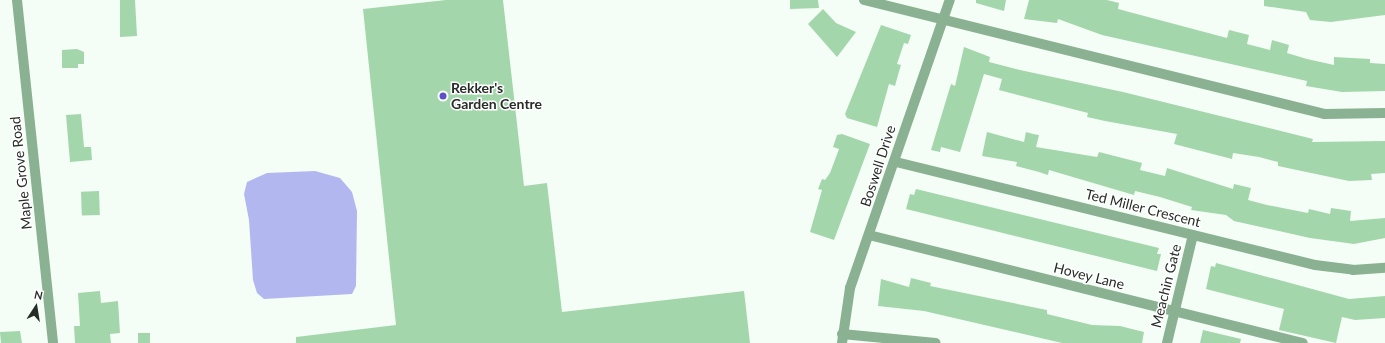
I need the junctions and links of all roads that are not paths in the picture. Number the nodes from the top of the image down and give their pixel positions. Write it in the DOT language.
graph roads {
  1 [pos="17,0"];
  2 [pos="864,0"];
  3 [pos="950,0"];
  4 [pos="943,20"];
  5 [pos="1385,113"];
  6 [pos="896,162"];
  7 [pos="869,235"];
  8 [pos="1193,235"];
  9 [pos="1385,268"];
  10 [pos="1174,311"];
  11 [pos="842,338"];
  12 [pos="53,343"];
  13 [pos="936,343"];
  14 [pos="1167,343"];
  15 [pos="1303,343"];
  1 -- 12 [label="street, Maple Grove Road"];
  2 -- 4 [label="street"];
  3 -- 4 [label="street, Boswell Drive"];
  4 -- 5 [label="street"];
  4 -- 6 [label="street, Boswell Drive"];
  6 -- 7 [label="street, Boswell Drive"];
  6 -- 8 [label="street, Ted Miller Crescent"];
  7 -- 10 [label="street, Hovey Lane"];
  7 -- 11 [label="street, Boswell Drive"];
  8 -- 9 [label="street, Ted Miller Crescent"];
  8 -- 10 [label="street, Meachin Gate"];
  10 -- 14 [label="street, Meachin Gate"];
  10 -- 15 [label="street, Hovey Lane"];
  11 -- 13 [label="street"];
}
